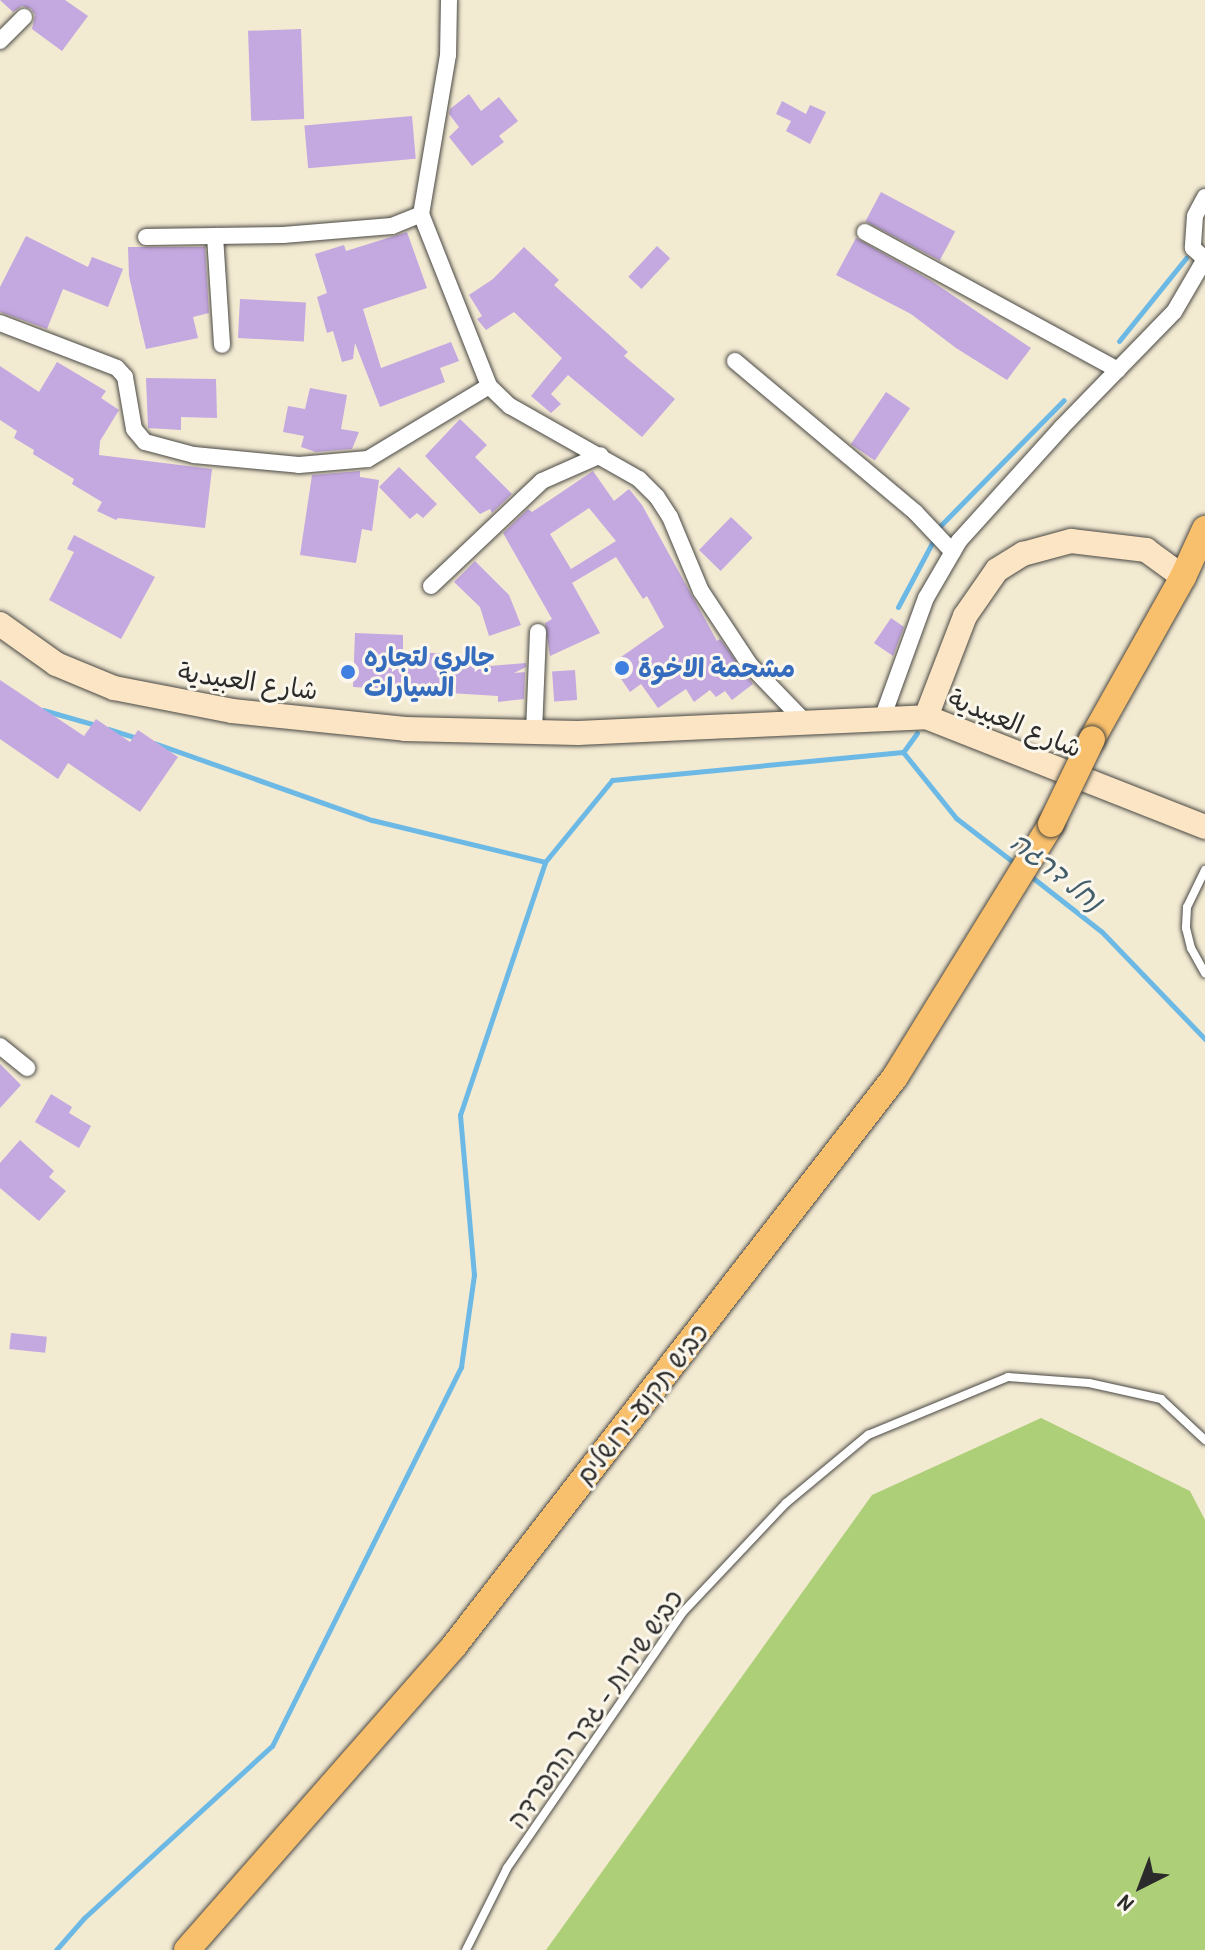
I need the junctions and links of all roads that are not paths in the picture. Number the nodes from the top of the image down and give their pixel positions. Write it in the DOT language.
graph roads {
  1 [pos="449,0"];
  2 [pos="24,17"];
  3 [pos="0,41"];
  4 [pos="1205,197"];
  5 [pos="421,214"];
  6 [pos="865,232"];
  7 [pos="215,236"];
  8 [pos="146,237"];
  9 [pos="1205,259"];
  10 [pos="0,323"];
  11 [pos="222,345"];
  12 [pos="735,361"];
  13 [pos="1118,370"];
  14 [pos="489,386"];
  15 [pos="601,455"];
  16 [pos="1205,529"];
  17 [pos="953,552"];
  18 [pos="1183,577"];
  19 [pos="431,586"];
  20 [pos="0,624"];
  21 [pos="538,632"];
  22 [pos="883,716"];
  23 [pos="926,717"];
  24 [pos="804,721"];
  25 [pos="534,732"];
  26 [pos="1205,827"];
  27 [pos="1205,870"];
  28 [pos="1205,973"];
  29 [pos="0,1046"];
  30 [pos="27,1068"];
  31 [pos="1205,1440"];
  32 [pos="187,1950"];
  33 [pos="466,1950"];
  1 -- 5 [label="street"];
  2 -- 3 [label="street"];
  4 -- 9 [label="street"];
  5 -- 7 [label="street"];
  5 -- 14 [label="street"];
  6 -- 13 [label="street"];
  7 -- 8 [label="street"];
  7 -- 11 [label="street"];
  9 -- 13 [label="street"];
  10 -- 14 [label="street"];
  12 -- 17 [label="street"];
  13 -- 17 [label="street"];
  14 -- 15 [label="street"];
  15 -- 19 [label="street"];
  15 -- 24 [label="street"];
  16 -- 18 [label="main road"];
  17 -- 22 [label="street"];
  18 -- 23 [label="main road"];
  18 -- 32 [label="main road, כביש תקוע–ירושלים, bridge"];
  20 -- 25 [label="main road, شارع العبيدية"];
  21 -- 25 [label="street"];
  22 -- 23 [label="main road, شارع العبيدية"];
  22 -- 24 [label="main road, شارع العبيدية"];
  23 -- 26 [label="main road, شارع العبيدية"];
  24 -- 25 [label="main road, شارع العبيدية"];
  27 -- 28 [label="lane"];
  29 -- 30 [label="street"];
  31 -- 33 [label="lane, כביש שירות - גדר ההפרדה"];
}
